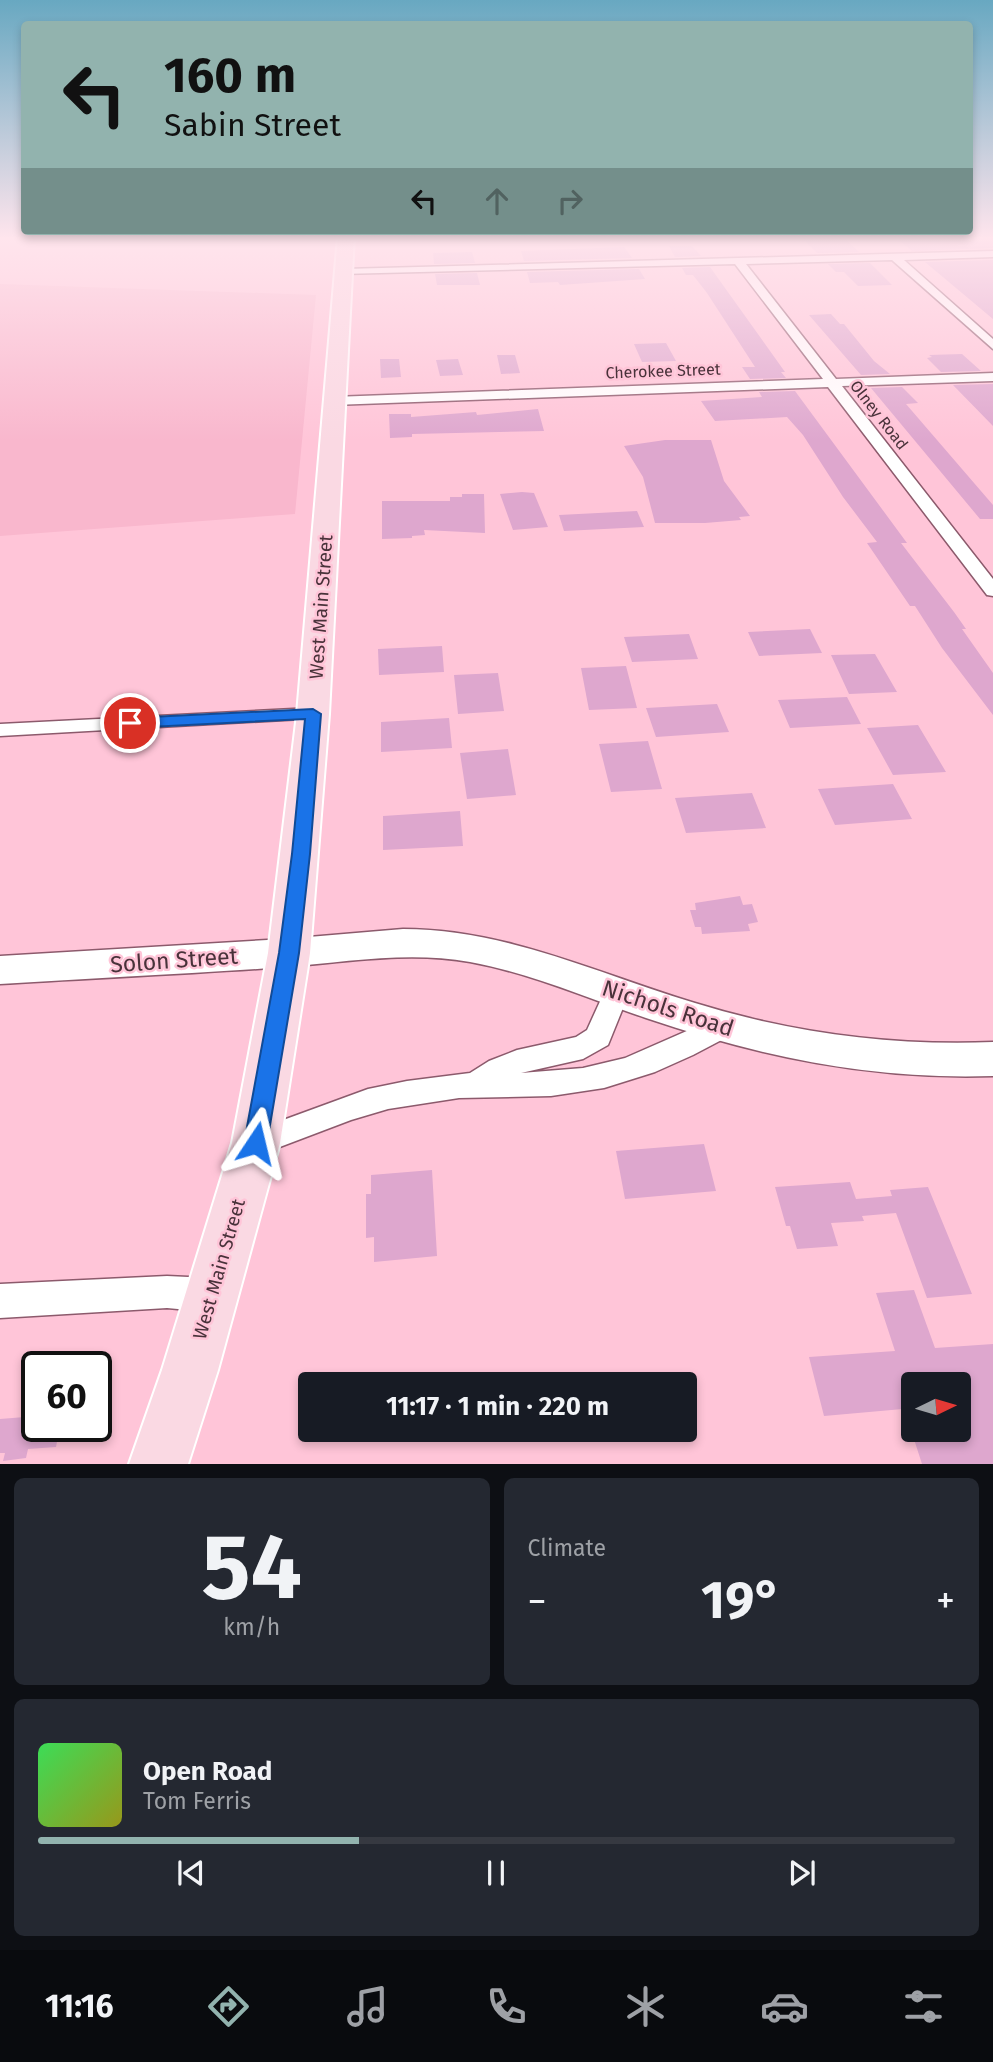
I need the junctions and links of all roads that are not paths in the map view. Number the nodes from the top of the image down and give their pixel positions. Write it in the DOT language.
graph roads {
  1 [pos="341,304"];
  2 [pos="771,304"];
  3 [pos="948,304"];
  4 [pos="993,345"];
  5 [pos="993,377"];
  6 [pos="831,382"];
  7 [pos="333,401"];
  8 [pos="993,591"];
  9 [pos="313,714"];
  10 [pos="0,730"];
  11 [pos="347,946"];
  12 [pos="289,953"];
  13 [pos="0,970"];
  14 [pos="616,993"];
  15 [pos="722,1027"];
  16 [pos="993,1059"];
  17 [pos="475,1085"];
  18 [pos="256,1143"];
  19 [pos="210,1295"];
  20 [pos="0,1301"];
  21 [pos="158,1464"];
  1 -- 7 [label="main road, West Main Street"];
  2 -- 6 [label="street, Olney Road"];
  3 -- 4 [label="street"];
  5 -- 6 [label="street, Cherokee Street"];
  6 -- 7 [label="street, Cherokee Street"];
  6 -- 8 [label="street, Olney Road"];
  7 -- 9 [label="main road, West Main Street"];
  9 -- 10 [label="street"];
  9 -- 12 [label="main road, West Main Street"];
  11 -- 12 [label="street, Solon Street"];
  11 -- 14 [label="street, Nichols Road"];
  12 -- 13 [label="street, Solon Street"];
  12 -- 18 [label="main road, West Main Street"];
  14 -- 15 [label="street, Nichols Road"];
  14 -- 17 [label="street"];
  15 -- 16 [label="street, Nichols Road"];
  15 -- 17 [label="street"];
  17 -- 18 [label="street"];
  18 -- 19 [label="main road, West Main Street"];
  19 -- 20 [label="street"];
  19 -- 21 [label="main road, West Main Street"];
}
